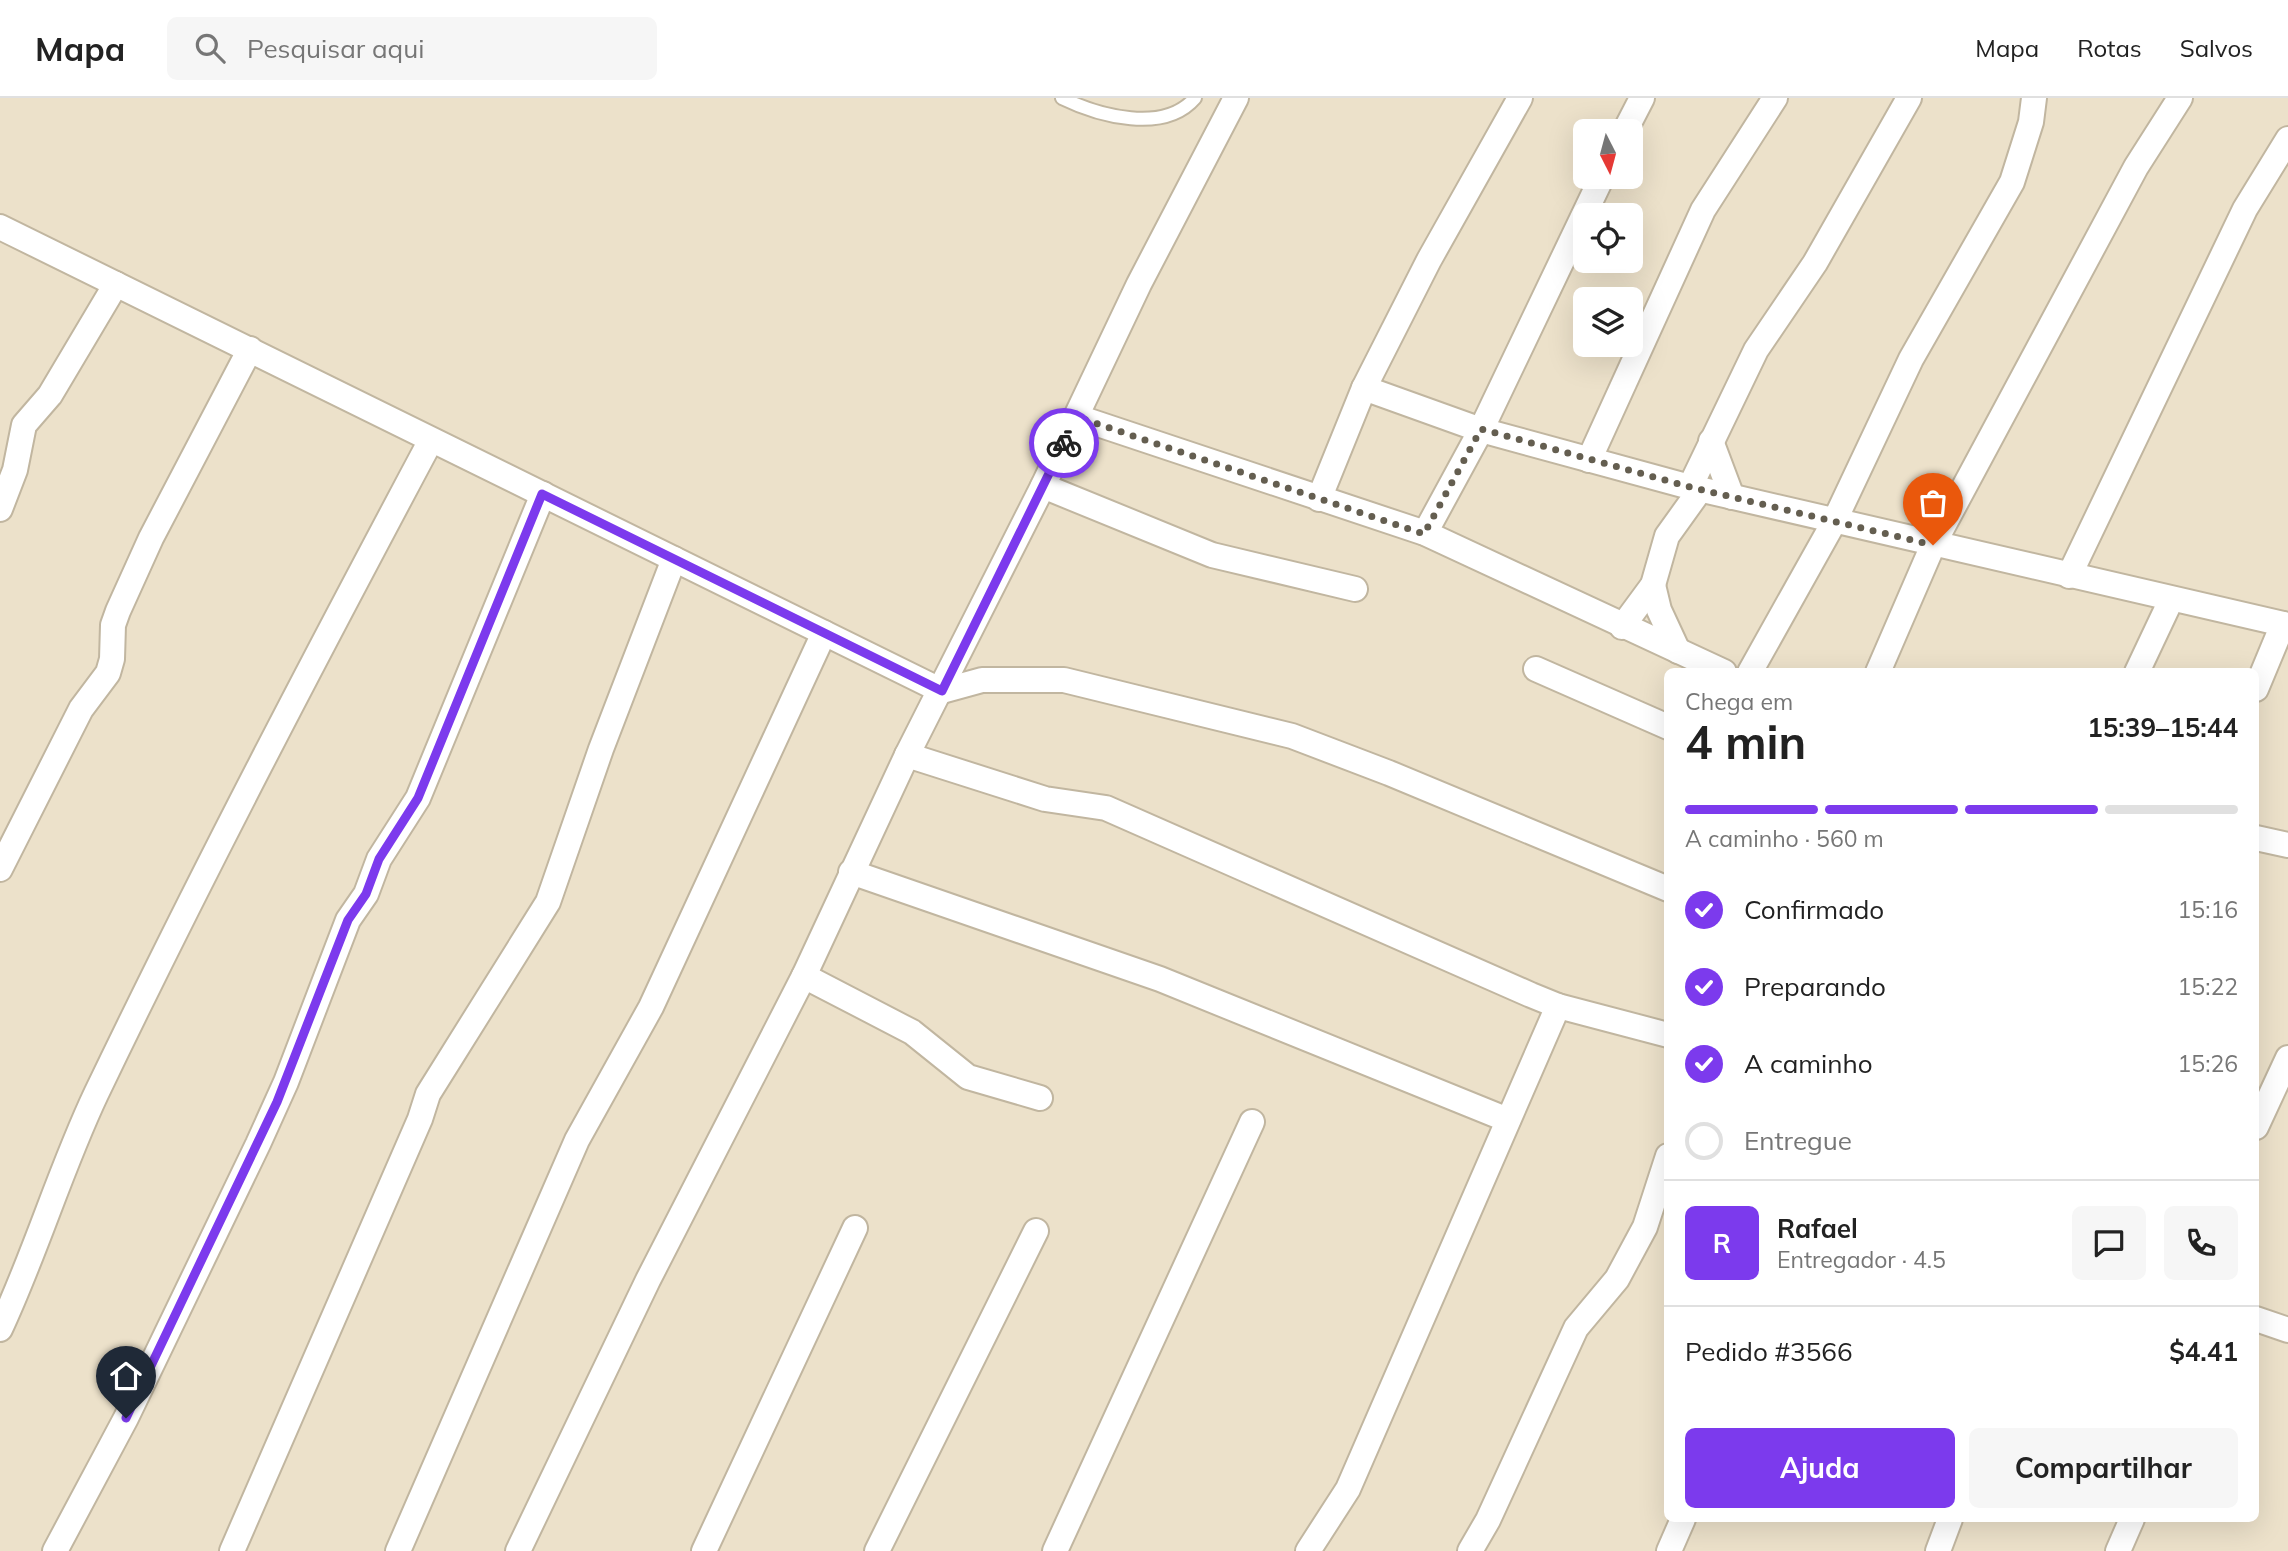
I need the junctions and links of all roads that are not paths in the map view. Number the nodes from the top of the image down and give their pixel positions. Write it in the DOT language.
graph roads {
  1 [pos="1062,98"];
  2 [pos="1195,98"];
  3 [pos="1236,98"];
  4 [pos="1520,98"];
  5 [pos="1642,98"];
  6 [pos="1775,98"];
  7 [pos="1909,98"];
  8 [pos="2034,98"];
  9 [pos="2180,98"];
  10 [pos="1631,119"];
  11 [pos="2288,139"];
  12 [pos="1596,189"];
  13 [pos="0,227"];
  14 [pos="116,284"];
  15 [pos="250,349"];
  16 [pos="1364,388"];
  17 [pos="1077,417"];
  18 [pos="1481,429"];
  19 [pos="431,440"];
  20 [pos="1712,441"];
  21 [pos="1589,460"];
  22 [pos="1043,485"];
  23 [pos="1695,489"];
  24 [pos="542,494"];
  25 [pos="1732,497"];
  26 [pos="1319,499"];
  27 [pos="0,509"];
  28 [pos="1834,522"];
  29 [pos="1424,534"];
  30 [pos="1933,545"];
  31 [pos="674,559"];
  32 [pos="2069,576"];
  33 [pos="1653,585"];
  34 [pos="1355,589"];
  35 [pos="2171,600"];
  36 [pos="2285,624"];
  37 [pos="1622,627"];
  38 [pos="824,633"];
  39 [pos="1678,651"];
  40 [pos="1715,668"];
  41 [pos="1752,668"];
  42 [pos="1880,668"];
  43 [pos="2139,668"];
  44 [pos="1536,669"];
  45 [pos="2259,682"];
  46 [pos="942,691"];
  47 [pos="1664,725"];
  48 [pos="907,755"];
  49 [pos="2259,839"];
  50 [pos="2288,845"];
  51 [pos="0,869"];
  52 [pos="851,872"];
  53 [pos="1664,887"];
  54 [pos="804,976"];
  55 [pos="1558,1006"];
  56 [pos="1664,1034"];
  57 [pos="2288,1058"];
  58 [pos="1040,1098"];
  59 [pos="1508,1120"];
  60 [pos="2259,1121"];
  61 [pos="1252,1122"];
  62 [pos="1664,1169"];
  63 [pos="855,1228"];
  64 [pos="1036,1231"];
  65 [pos="2259,1320"];
  66 [pos="2286,1324"];
  67 [pos="0,1328"];
  68 [pos="1682,1522"];
  69 [pos="1949,1522"];
  70 [pos="2131,1522"];
  71 [pos="55,1551"];
  72 [pos="232,1551"];
  73 [pos="398,1551"];
  74 [pos="518,1551"];
  75 [pos="704,1551"];
  76 [pos="877,1551"];
  77 [pos="1055,1551"];
  78 [pos="1308,1551"];
  79 [pos="1470,1551"];
  80 [pos="1669,1551"];
  81 [pos="1938,1551"];
  82 [pos="2118,1551"];
  1 -- 2 [label="lane"];
  3 -- 17 [label="street"];
  4 -- 16 [label="street"];
  5 -- 10 [label="street"];
  6 -- 21 [label="street"];
  7 -- 20 [label="street"];
  8 -- 28 [label="street"];
  9 -- 30 [label="street"];
  11 -- 32 [label="street"];
  12 -- 18 [label="street"];
  13 -- 14 [label="street"];
  14 -- 15 [label="street"];
  14 -- 27 [label="street"];
  15 -- 19 [label="street"];
  15 -- 51 [label="street"];
  16 -- 18 [label="street"];
  16 -- 26 [label="street"];
  17 -- 22 [label="street"];
  17 -- 26 [label="street"];
  18 -- 21 [label="street"];
  18 -- 29 [label="street"];
  19 -- 24 [label="street"];
  19 -- 67 [label="street"];
  20 -- 23 [label="street"];
  20 -- 25 [label="street"];
  21 -- 23 [label="street"];
  22 -- 34 [label="street"];
  22 -- 46 [label="street"];
  23 -- 25 [label="street"];
  23 -- 33 [label="street"];
  24 -- 31 [label="street"];
  24 -- 71 [label="street"];
  25 -- 28 [label="street"];
  26 -- 29 [label="street"];
  28 -- 30 [label="street"];
  28 -- 41 [label="street"];
  29 -- 37 [label="street"];
  30 -- 32 [label="street"];
  30 -- 42 [label="street"];
  31 -- 38 [label="street"];
  31 -- 72 [label="street"];
  32 -- 35 [label="street"];
  33 -- 37 [label="street"];
  33 -- 39 [label="street"];
  35 -- 36 [label="street"];
  35 -- 43 [label="street"];
  36 -- 45 [label="street"];
  37 -- 39 [label="street"];
  38 -- 46 [label="street"];
  38 -- 73 [label="street"];
  39 -- 40 [label="street"];
  44 -- 47 [label="street"];
  46 -- 48 [label="street"];
  46 -- 53 [label="street"];
  48 -- 52 [label="street"];
  48 -- 55 [label="street"];
  49 -- 50 [label="street"];
  52 -- 54 [label="street"];
  52 -- 59 [label="street"];
  54 -- 58 [label="street"];
  54 -- 74 [label="street"];
  55 -- 56 [label="street"];
  55 -- 59 [label="street"];
  57 -- 60 [label="street"];
  59 -- 78 [label="street"];
  61 -- 77 [label="street"];
  62 -- 79 [label="street"];
  63 -- 75 [label="street"];
  64 -- 76 [label="street"];
  65 -- 66 [label="street"];
  68 -- 80 [label="street"];
  69 -- 81 [label="street"];
  70 -- 82 [label="street"];
}
